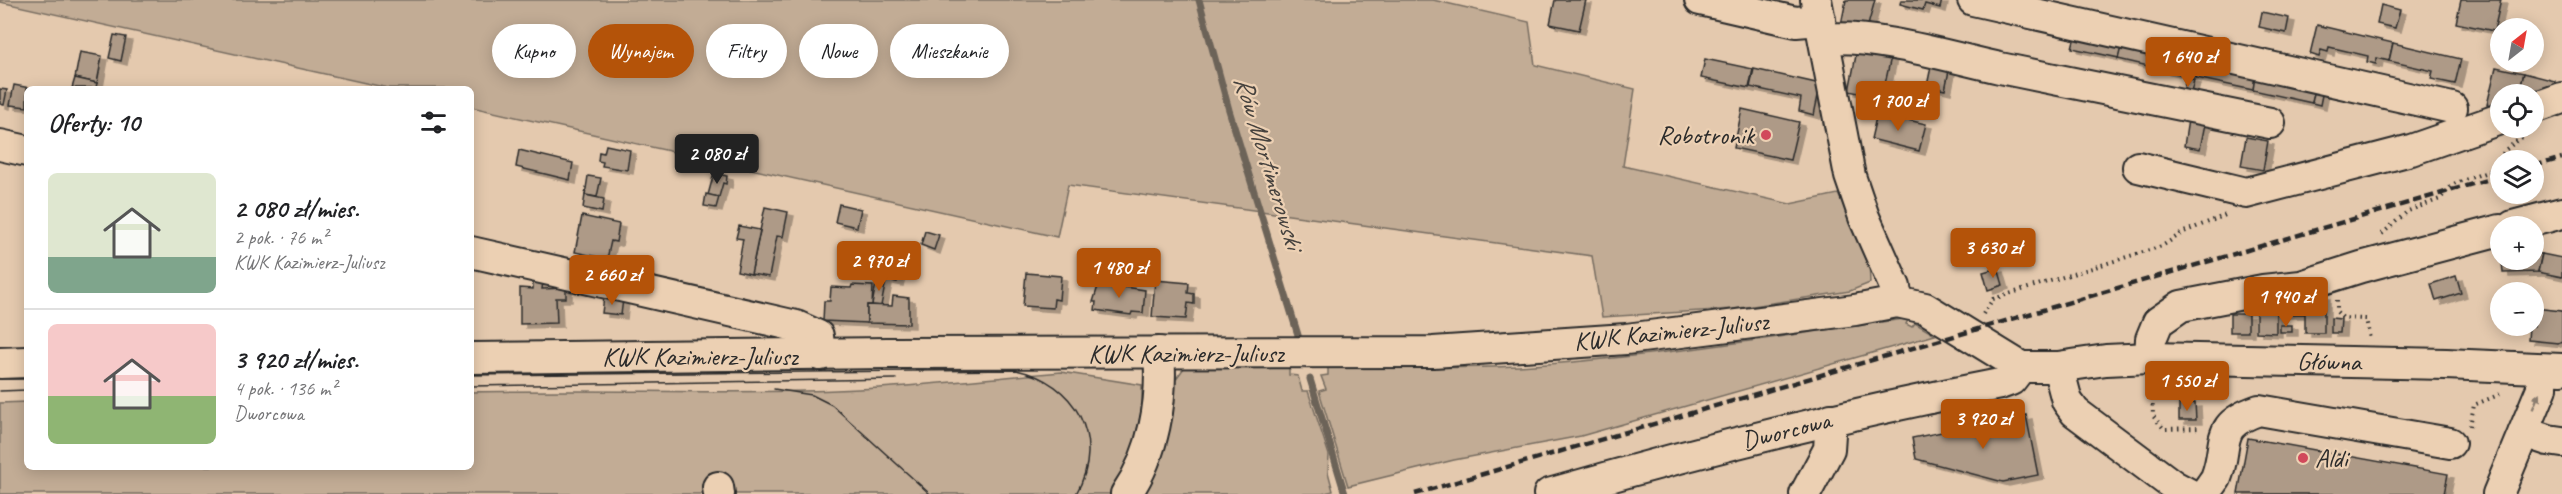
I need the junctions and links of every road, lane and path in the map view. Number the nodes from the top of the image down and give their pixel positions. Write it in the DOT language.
graph roads {
  1 [pos="1700,0"];
  2 [pos="1973,0"];
  3 [pos="1820,20"];
  4 [pos="2548,103"];
  5 [pos="2452,108"];
  6 [pos="2490,122"];
  7 [pos="2270,123"];
  8 [pos="0,145"];
  9 [pos="24,150"];
  10 [pos="2138,167"];
  11 [pos="2246,193"];
  12 [pos="2562,213"];
  13 [pos="2544,218"];
  14 [pos="2490,233"];
  15 [pos="474,253"];
  16 [pos="2348,272"];
  17 [pos="1897,302"];
  18 [pos="1978,321"];
  19 [pos="2370,343"];
  20 [pos="1159,352"];
  21 [pos="820,355"];
  22 [pos="474,358"];
  23 [pos="2150,358"];
  24 [pos="24,362"];
  25 [pos="0,363"];
  26 [pos="2021,367"];
  27 [pos="2058,367"];
  28 [pos="2552,369"];
  29 [pos="2152,387"];
  30 [pos="2474,405"];
  31 [pos="1831,419"];
  32 [pos="2524,432"];
  33 [pos="2224,435"];
  34 [pos="2459,437"];
  35 [pos="2562,442"];
  36 [pos="1126,494"];
  37 [pos="1548,494"];
  38 [pos="1805,494"];
  39 [pos="2189,494"];
  40 [pos="2205,494"];
  41 [pos="2498,494"];
  1 -- 3 [label="street"];
  2 -- 5 [label="street"];
  3 -- 7 [label="street"];
  3 -- 17 [label="street"];
  4 -- 16 [label="path"];
  6 -- 11 [label="street"];
  8 -- 9 [label="street"];
  10 -- 11 [label="street"];
  11 -- 18 [label="path"];
  12 -- 13 [label="street"];
  14 -- 16 [label="street"];
  15 -- 21 [label="street"];
  16 -- 19 [label="path"];
  16 -- 23 [label="street"];
  17 -- 20 [label="street, KWK Kazimierz-Juliusz"];
  17 -- 26 [label="street"];
  20 -- 21 [label="street, KWK Kazimierz-Juliusz"];
  20 -- 36 [label="street"];
  21 -- 22 [label="street, KWK Kazimierz-Juliusz"];
  23 -- 27 [label="street, Główna"];
  23 -- 28 [label="street, Główna"];
  24 -- 25 [label="street"];
  26 -- 27 [label="street, Główna"];
  26 -- 31 [label="street, Dworcowa"];
  27 -- 39 [label="street"];
  32 -- 28 [label="street, one-way"];
  29 -- 33 [label="path"];
  30 -- 34 [label="path"];
  31 -- 37 [label="street, Dworcowa"];
  31 -- 38 [label="street"];
  32 -- 35 [label="street"];
  32 -- 41 [label="street"];
  33 -- 34 [label="street"];
  33 -- 40 [label="street"];
}
